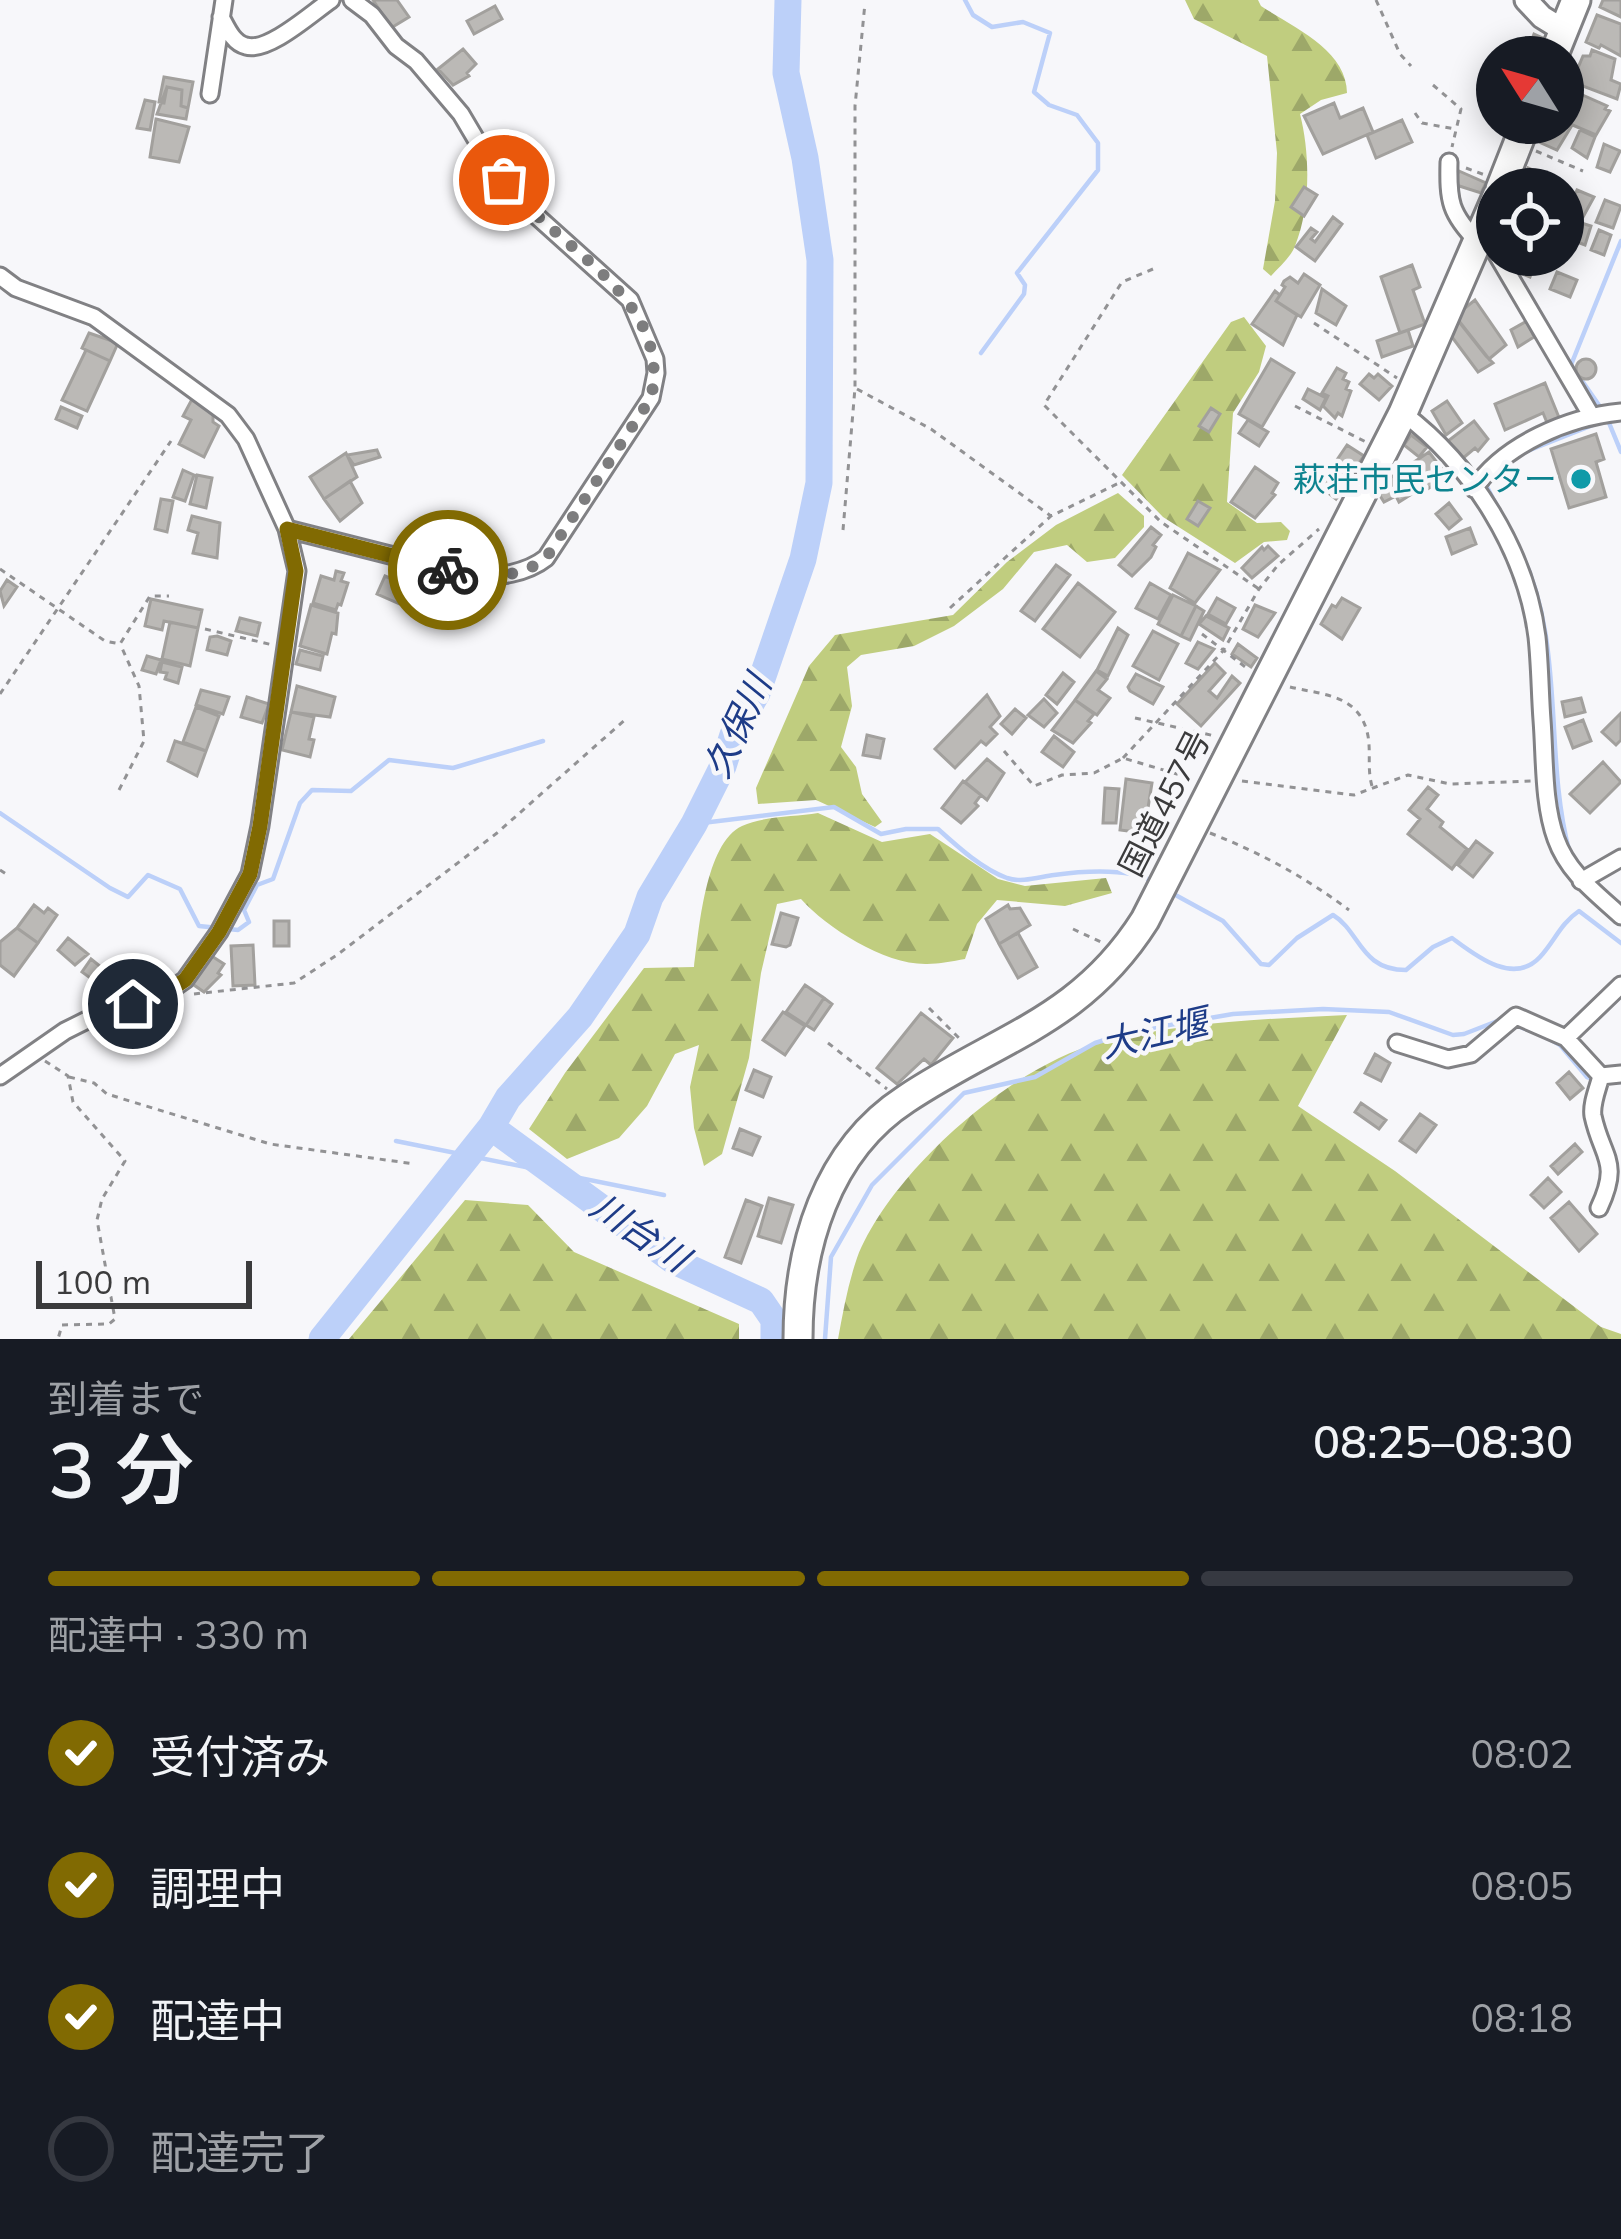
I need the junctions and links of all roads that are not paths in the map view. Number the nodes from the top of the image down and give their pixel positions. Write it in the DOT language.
graph roads {
  1 [pos="331,0"];
  2 [pos="352,0"];
  3 [pos="1526,0"];
  4 [pos="1576,0"];
  5 [pos="223,9"];
  6 [pos="1553,36"];
  7 [pos="1561,36"];
  8 [pos="210,94"];
  9 [pos="1449,162"];
  10 [pos="1476,234"];
  11 [pos="1476,248"];
  12 [pos="0,276"];
  13 [pos="1505,276"];
  14 [pos="1408,401"];
  15 [pos="1621,412"];
  16 [pos="1592,415"];
  17 [pos="1474,489"];
  18 [pos="287,529"];
  19 [pos="1621,858"];
  20 [pos="1581,881"];
  21 [pos="1621,916"];
  22 [pos="1621,985"];
  23 [pos="1566,1038"];
  24 [pos="1397,1043"];
  25 [pos="1621,1074"];
  26 [pos="0,1076"];
  27 [pos="1601,1076"];
  28 [pos="1599,1208"];
  29 [pos="797,1339"];
  1 -- 5 [label="street"];
  2 -- 18 [label="street"];
  3 -- 6 [label="street"];
  4 -- 7 [label="highway"];
  5 -- 8 [label="street"];
  9 -- 10 [label="street"];
  11 -- 14 [label="highway, 国道457号"];
  12 -- 18 [label="street"];
  13 -- 16 [label="street"];
  14 -- 17 [label="street"];
  14 -- 29 [label="highway, 国道457号"];
  15 -- 16 [label="street"];
  16 -- 17 [label="street"];
  17 -- 20 [label="street"];
  18 -- 26 [label="street"];
  19 -- 20 [label="street"];
  20 -- 21 [label="street"];
  22 -- 23 [label="street"];
  23 -- 24 [label="street"];
  23 -- 27 [label="street"];
  25 -- 27 [label="street"];
  27 -- 28 [label="street"];
}
